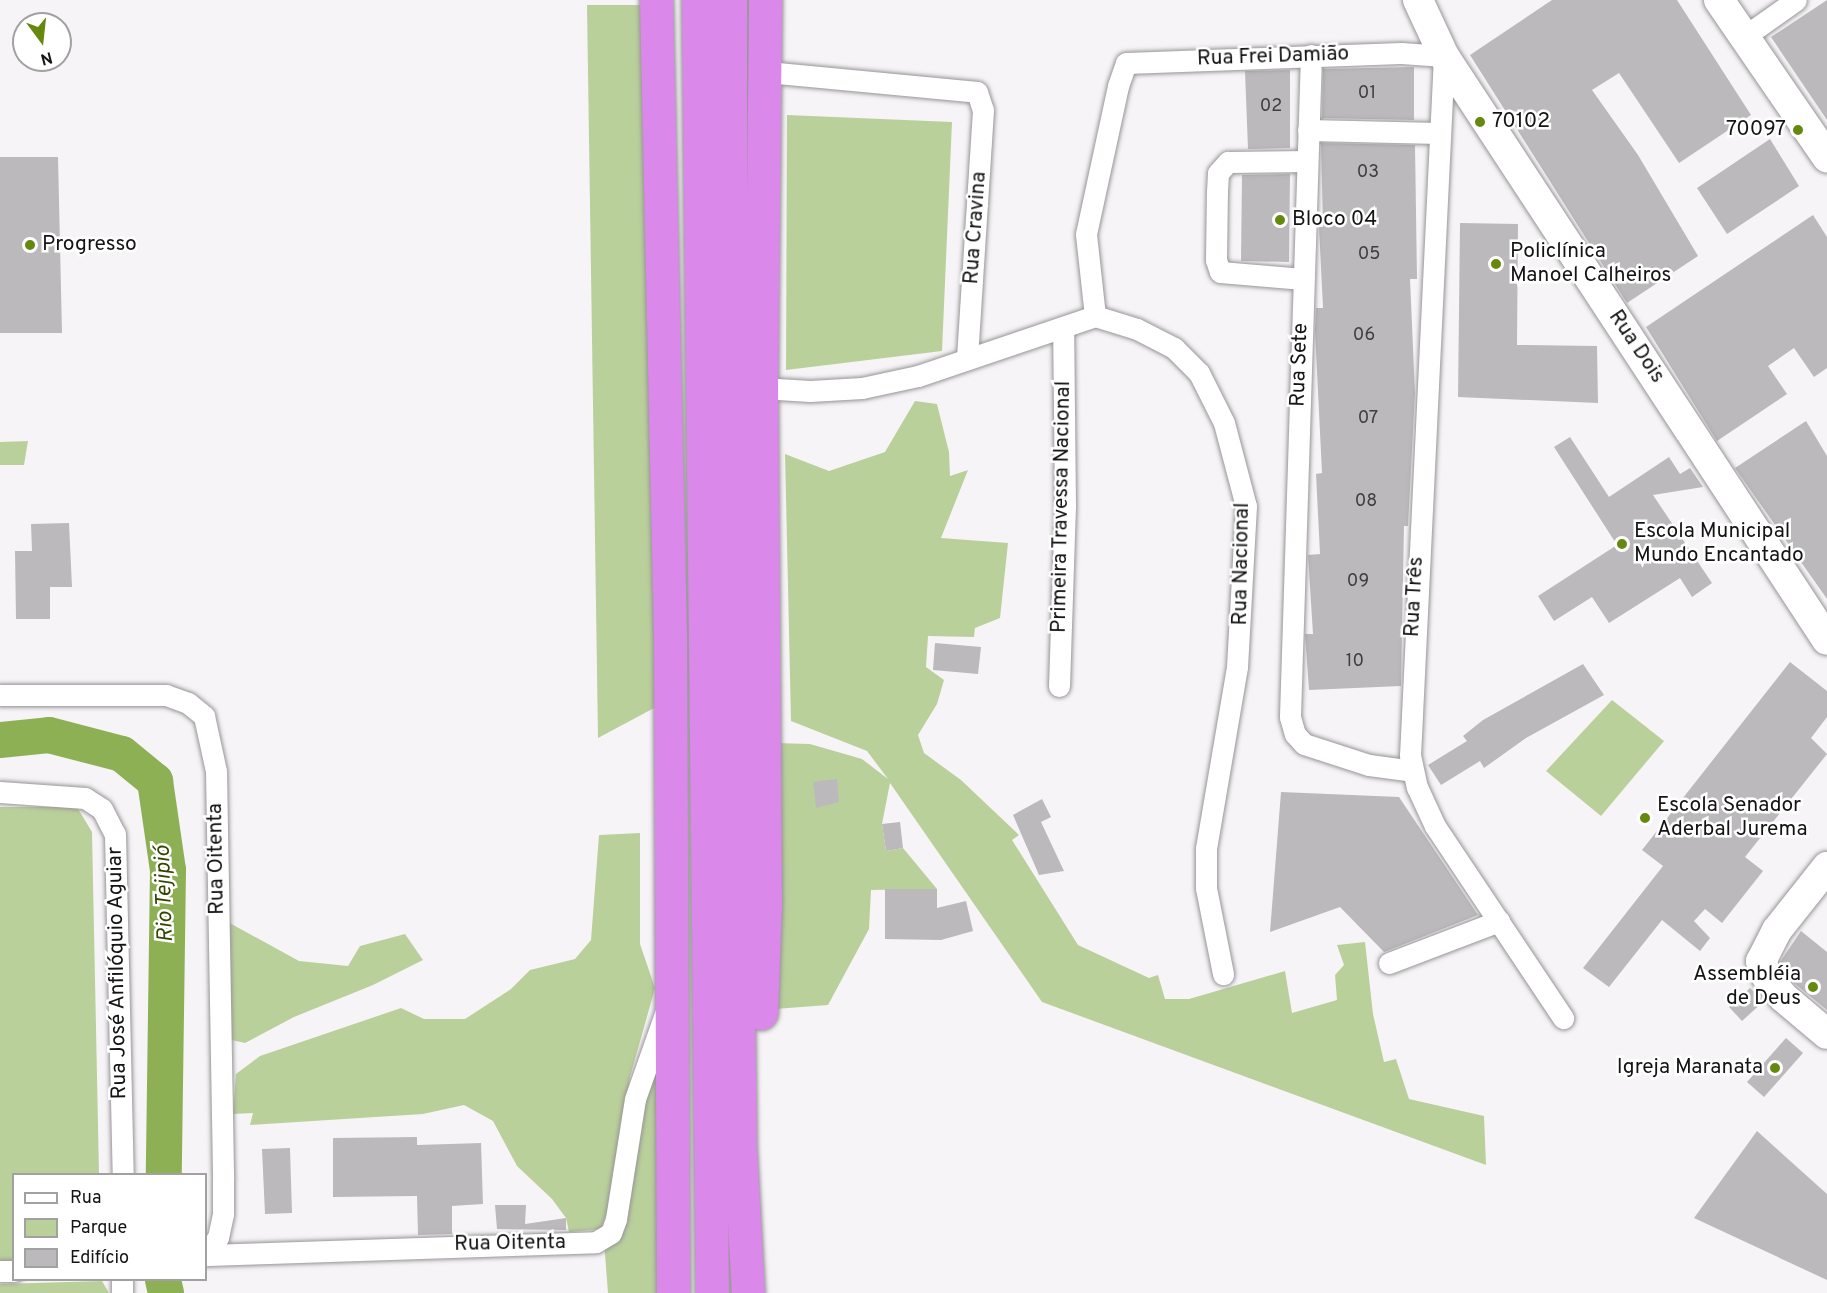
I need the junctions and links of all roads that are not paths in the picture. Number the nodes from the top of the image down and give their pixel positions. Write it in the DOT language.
graph roads {
  1 [pos="656,0"];
  2 [pos="698,0"];
  3 [pos="730,0"];
  4 [pos="765,0"];
  5 [pos="1418,0"];
  6 [pos="1719,0"];
  7 [pos="1796,0"];
  8 [pos="1745,36"];
  9 [pos="1311,55"];
  10 [pos="1444,56"];
  11 [pos="767,72"];
  12 [pos="1308,130"];
  13 [pos="1439,133"];
  14 [pos="1827,157"];
  15 [pos="1307,161"];
  16 [pos="1303,279"];
  17 [pos="1095,316"];
  18 [pos="1063,328"];
  19 [pos="967,357"];
  20 [pos="761,388"];
  21 [pos="1827,640"];
  22 [pos="1059,686"];
  23 [pos="0,695"];
  24 [pos="1413,771"];
  25 [pos="0,792"];
  26 [pos="1827,867"];
  27 [pos="1499,921"];
  28 [pos="1389,963"];
  29 [pos="1223,974"];
  30 [pos="672,997"];
  31 [pos="1563,1018"];
  32 [pos="1827,1034"];
  33 [pos="742,1105"];
  34 [pos="123,1173"];
  35 [pos="207,1255"];
  36 [pos="673,1293"];
  37 [pos="711,1293"];
  38 [pos="748,1293"];
  1 -- 30 [label="highway"];
  2 -- 37 [label="highway"];
  3 -- 33 [label="highway"];
  4 -- 11 [label="highway"];
  5 -- 10 [label="street, Rua Três"];
  6 -- 8 [label="street"];
  7 -- 8 [label="street"];
  8 -- 14 [label="street"];
  9 -- 10 [label="street, Rua Frei Damião"];
  9 -- 12 [label="street, Rua Sete"];
  9 -- 17 [label="street, Rua Frei Damião"];
  10 -- 13 [label="street, Rua Três"];
  10 -- 21 [label="street, Rua Dois"];
  11 -- 19 [label="street, Rua Cravina"];
  11 -- 20 [label="highway"];
  12 -- 13 [label="street"];
  12 -- 15 [label="street, Rua Sete"];
  13 -- 24 [label="street, Rua Três"];
  15 -- 16 [label="street, Rua Sete"];
  15 -- 16 [label="street"];
  16 -- 24 [label="street, Rua Sete"];
  17 -- 18 [label="street"];
  17 -- 29 [label="street, Rua Nacional"];
  18 -- 19 [label="street"];
  18 -- 22 [label="street, Primeira Travessa Nacional"];
  19 -- 20 [label="street"];
  20 -- 33 [label="highway"];
  23 -- 35 [label="street, Rua Oitenta"];
  24 -- 27 [label="street, Rua Três"];
  25 -- 34 [label="street, Rua José Anfilóquio Aguiar"];
  26 -- 32 [label="street"];
  27 -- 28 [label="street"];
  27 -- 31 [label="street, Rua Três"];
  30 -- 35 [label="street, Rua Oitenta"];
  30 -- 36 [label="highway"];
  33 -- 38 [label="highway"];
}
